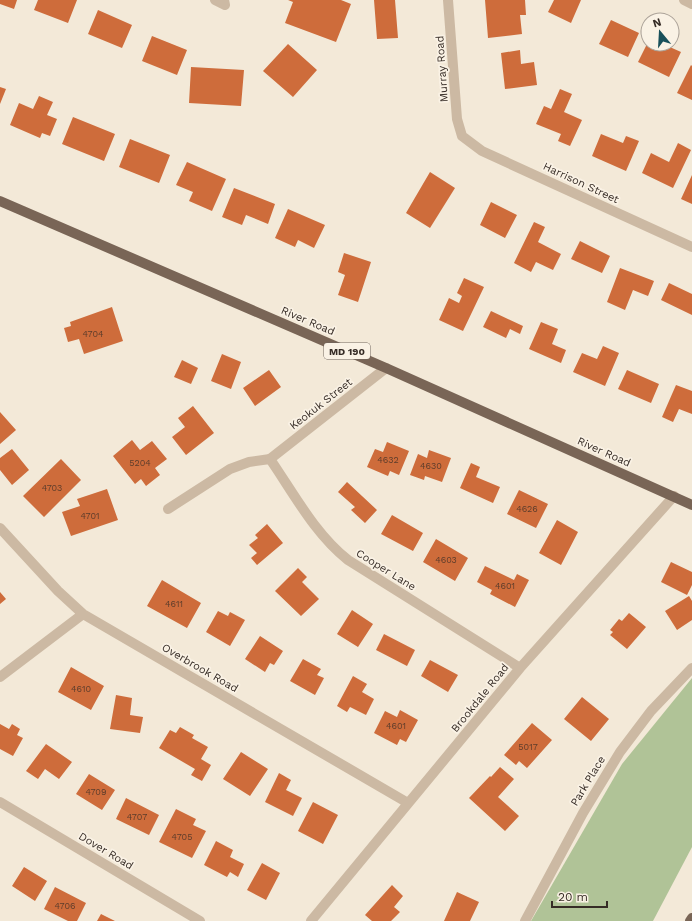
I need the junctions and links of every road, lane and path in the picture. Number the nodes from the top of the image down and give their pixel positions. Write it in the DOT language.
graph roads {
  1 [pos="215,0"];
  2 [pos="224,0"];
  3 [pos="448,0"];
  4 [pos="684,0"];
  5 [pos="692,4"];
  6 [pos="462,136"];
  7 [pos="0,201"];
  8 [pos="692,248"];
  9 [pos="386,368"];
  10 [pos="270,459"];
  11 [pos="674,496"];
  12 [pos="692,505"];
  13 [pos="168,509"];
  14 [pos="0,528"];
  15 [pos="83,614"];
  16 [pos="520,668"];
  17 [pos="692,668"];
  18 [pos="0,677"];
  19 [pos="0,802"];
  20 [pos="408,803"];
  21 [pos="692,918"];
  22 [pos="200,921"];
  23 [pos="311,921"];
  24 [pos="525,921"];
  25 [pos="690,921"];
  1 -- 2 [label="street"];
  3 -- 6 [label="street, Murray Road"];
  4 -- 5 [label="street"];
  6 -- 8 [label="street, Harrison Street"];
  7 -- 9 [label="main road, River Road / MD 190"];
  9 -- 10 [label="street, Keokuk Street"];
  9 -- 11 [label="main road, River Road / MD 190"];
  10 -- 13 [label="street"];
  10 -- 16 [label="street, Cooper Lane"];
  11 -- 12 [label="main road, River Road / MD 190"];
  11 -- 16 [label="street, Brookdale Road"];
  14 -- 15 [label="street, Overbrook Road"];
  15 -- 18 [label="street"];
  15 -- 20 [label="street, Overbrook Road"];
  16 -- 20 [label="street, Brookdale Road"];
  17 -- 24 [label="street, Park Place"];
  19 -- 22 [label="street, Dover Road"];
  20 -- 23 [label="street, Brookdale Road"];
  21 -- 25 [label="main road"];
}
